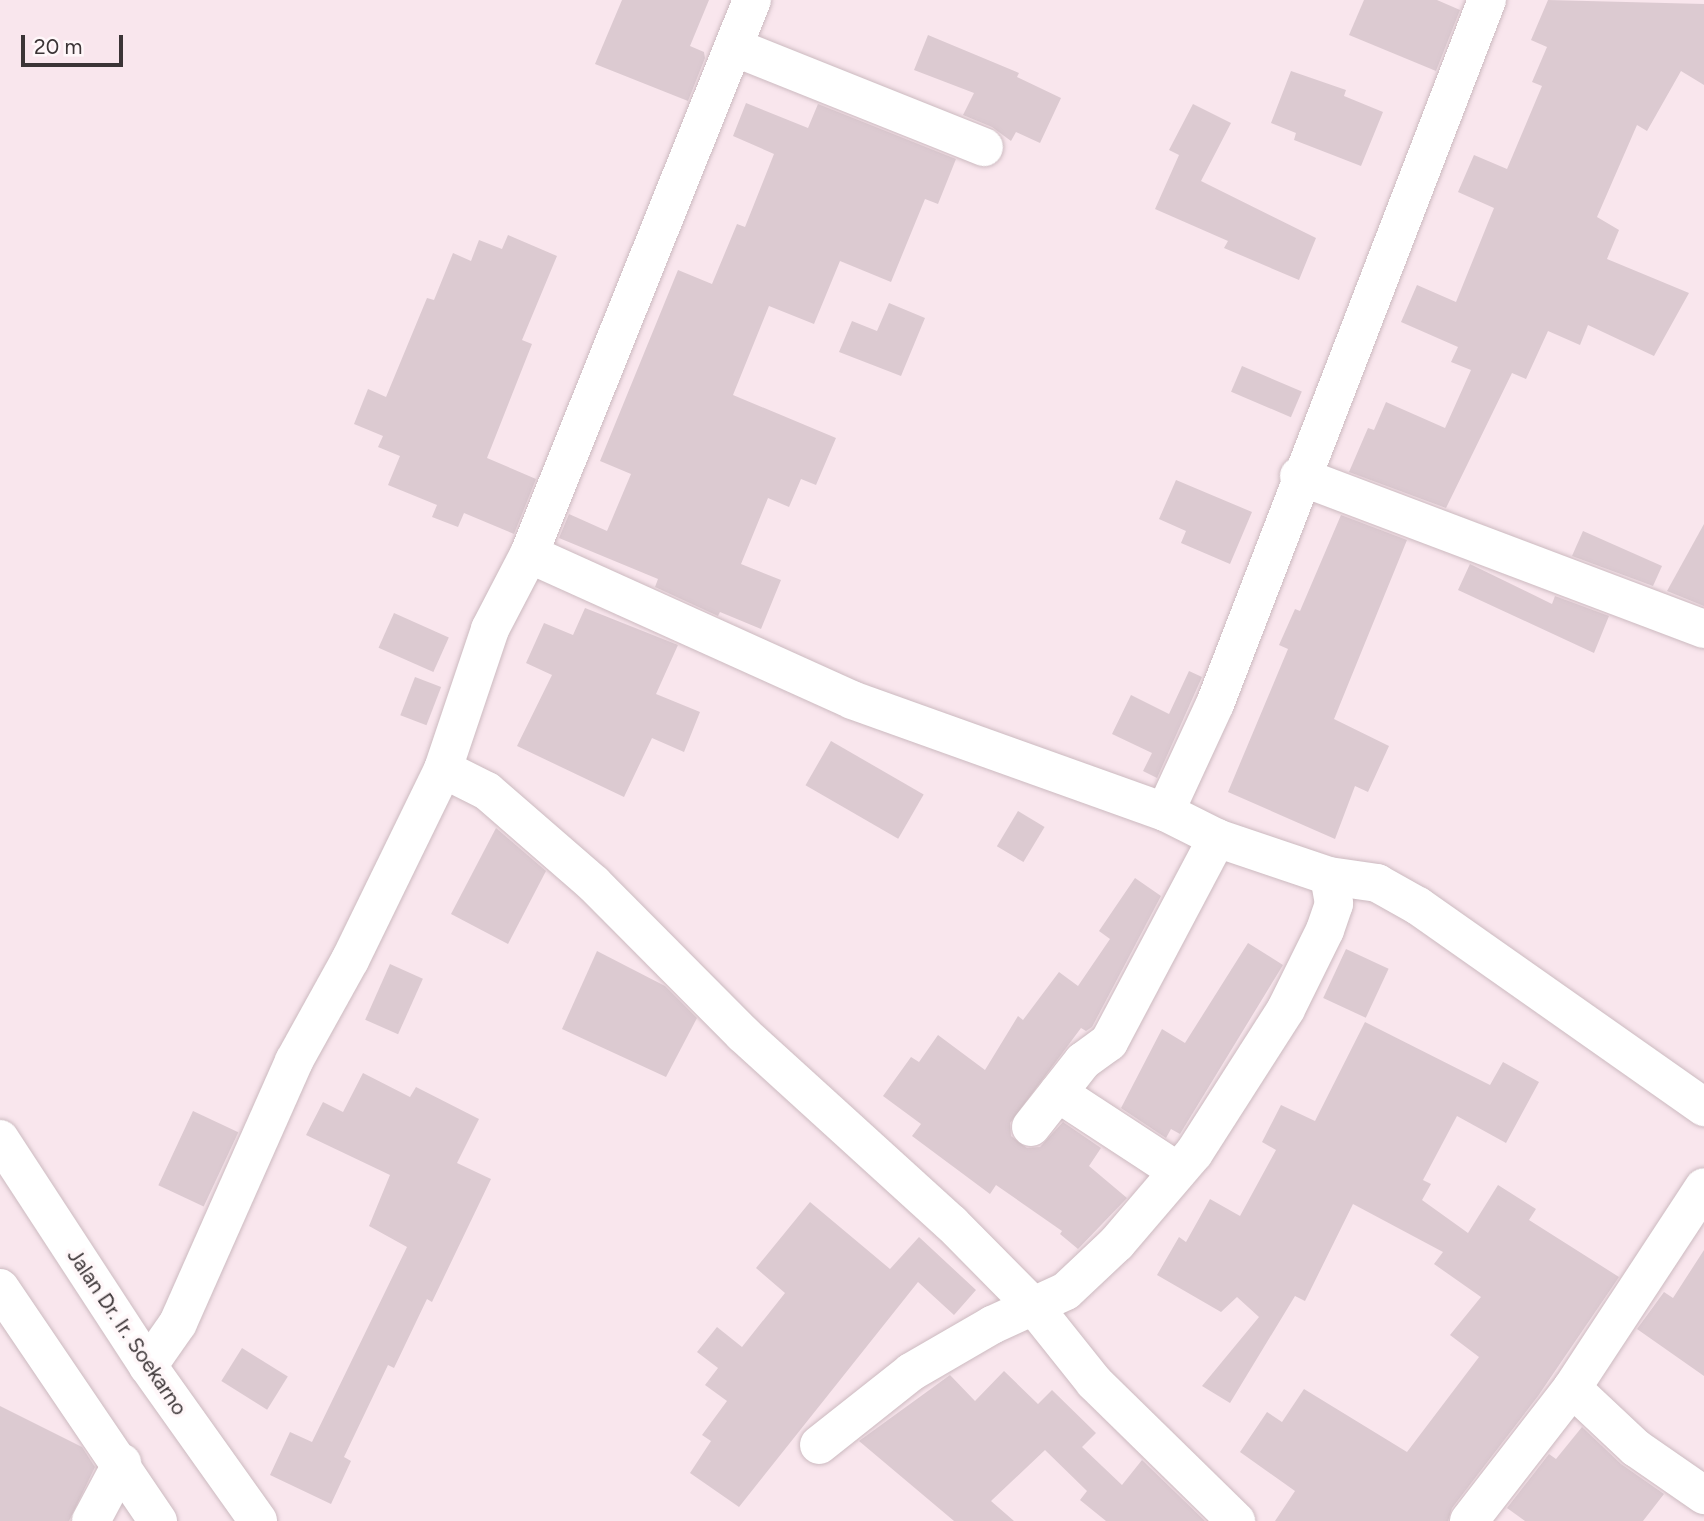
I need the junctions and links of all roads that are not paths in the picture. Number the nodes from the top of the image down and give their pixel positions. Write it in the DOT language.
graph roads {
  1 [pos="752,0"];
  2 [pos="1487,0"];
  3 [pos="736,48"];
  4 [pos="984,147"];
  5 [pos="1299,476"];
  6 [pos="529,554"];
  7 [pos="1704,629"];
  8 [pos="443,769"];
  9 [pos="1165,812"];
  10 [pos="1217,838"];
  11 [pos="1329,876"];
  12 [pos="1058,1093"];
  13 [pos="1704,1107"];
  14 [pos="1031,1127"];
  15 [pos="0,1139"];
  16 [pos="1177,1171"];
  17 [pos="1704,1187"];
  18 [pos="0,1288"];
  19 [pos="1035,1308"];
  20 [pos="148,1366"];
  21 [pos="1572,1388"];
  22 [pos="819,1445"];
  23 [pos="122,1463"];
  24 [pos="1704,1495"];
  25 [pos="91,1521"];
  26 [pos="159,1521"];
  27 [pos="258,1521"];
  28 [pos="1236,1521"];
  29 [pos="1469,1521"];
  1 -- 3 [label="street"];
  2 -- 5 [label="street"];
  3 -- 4 [label="street"];
  3 -- 6 [label="street"];
  5 -- 7 [label="street"];
  5 -- 9 [label="street"];
  6 -- 8 [label="street"];
  6 -- 9 [label="street"];
  8 -- 19 [label="street"];
  8 -- 20 [label="street"];
  9 -- 10 [label="street"];
  10 -- 11 [label="street"];
  10 -- 12 [label="street"];
  11 -- 13 [label="street"];
  11 -- 16 [label="street"];
  12 -- 14 [label="street"];
  12 -- 16 [label="street"];
  15 -- 20 [label="street, Jalan Dr. Ir. Soekarno"];
  16 -- 19 [label="street"];
  17 -- 21 [label="street"];
  18 -- 23 [label="street"];
  19 -- 22 [label="street"];
  19 -- 28 [label="street"];
  20 -- 27 [label="street, Jalan Dr. Ir. Soekarno"];
  21 -- 24 [label="street"];
  21 -- 29 [label="street"];
  23 -- 25 [label="street"];
  23 -- 26 [label="street"];
}
